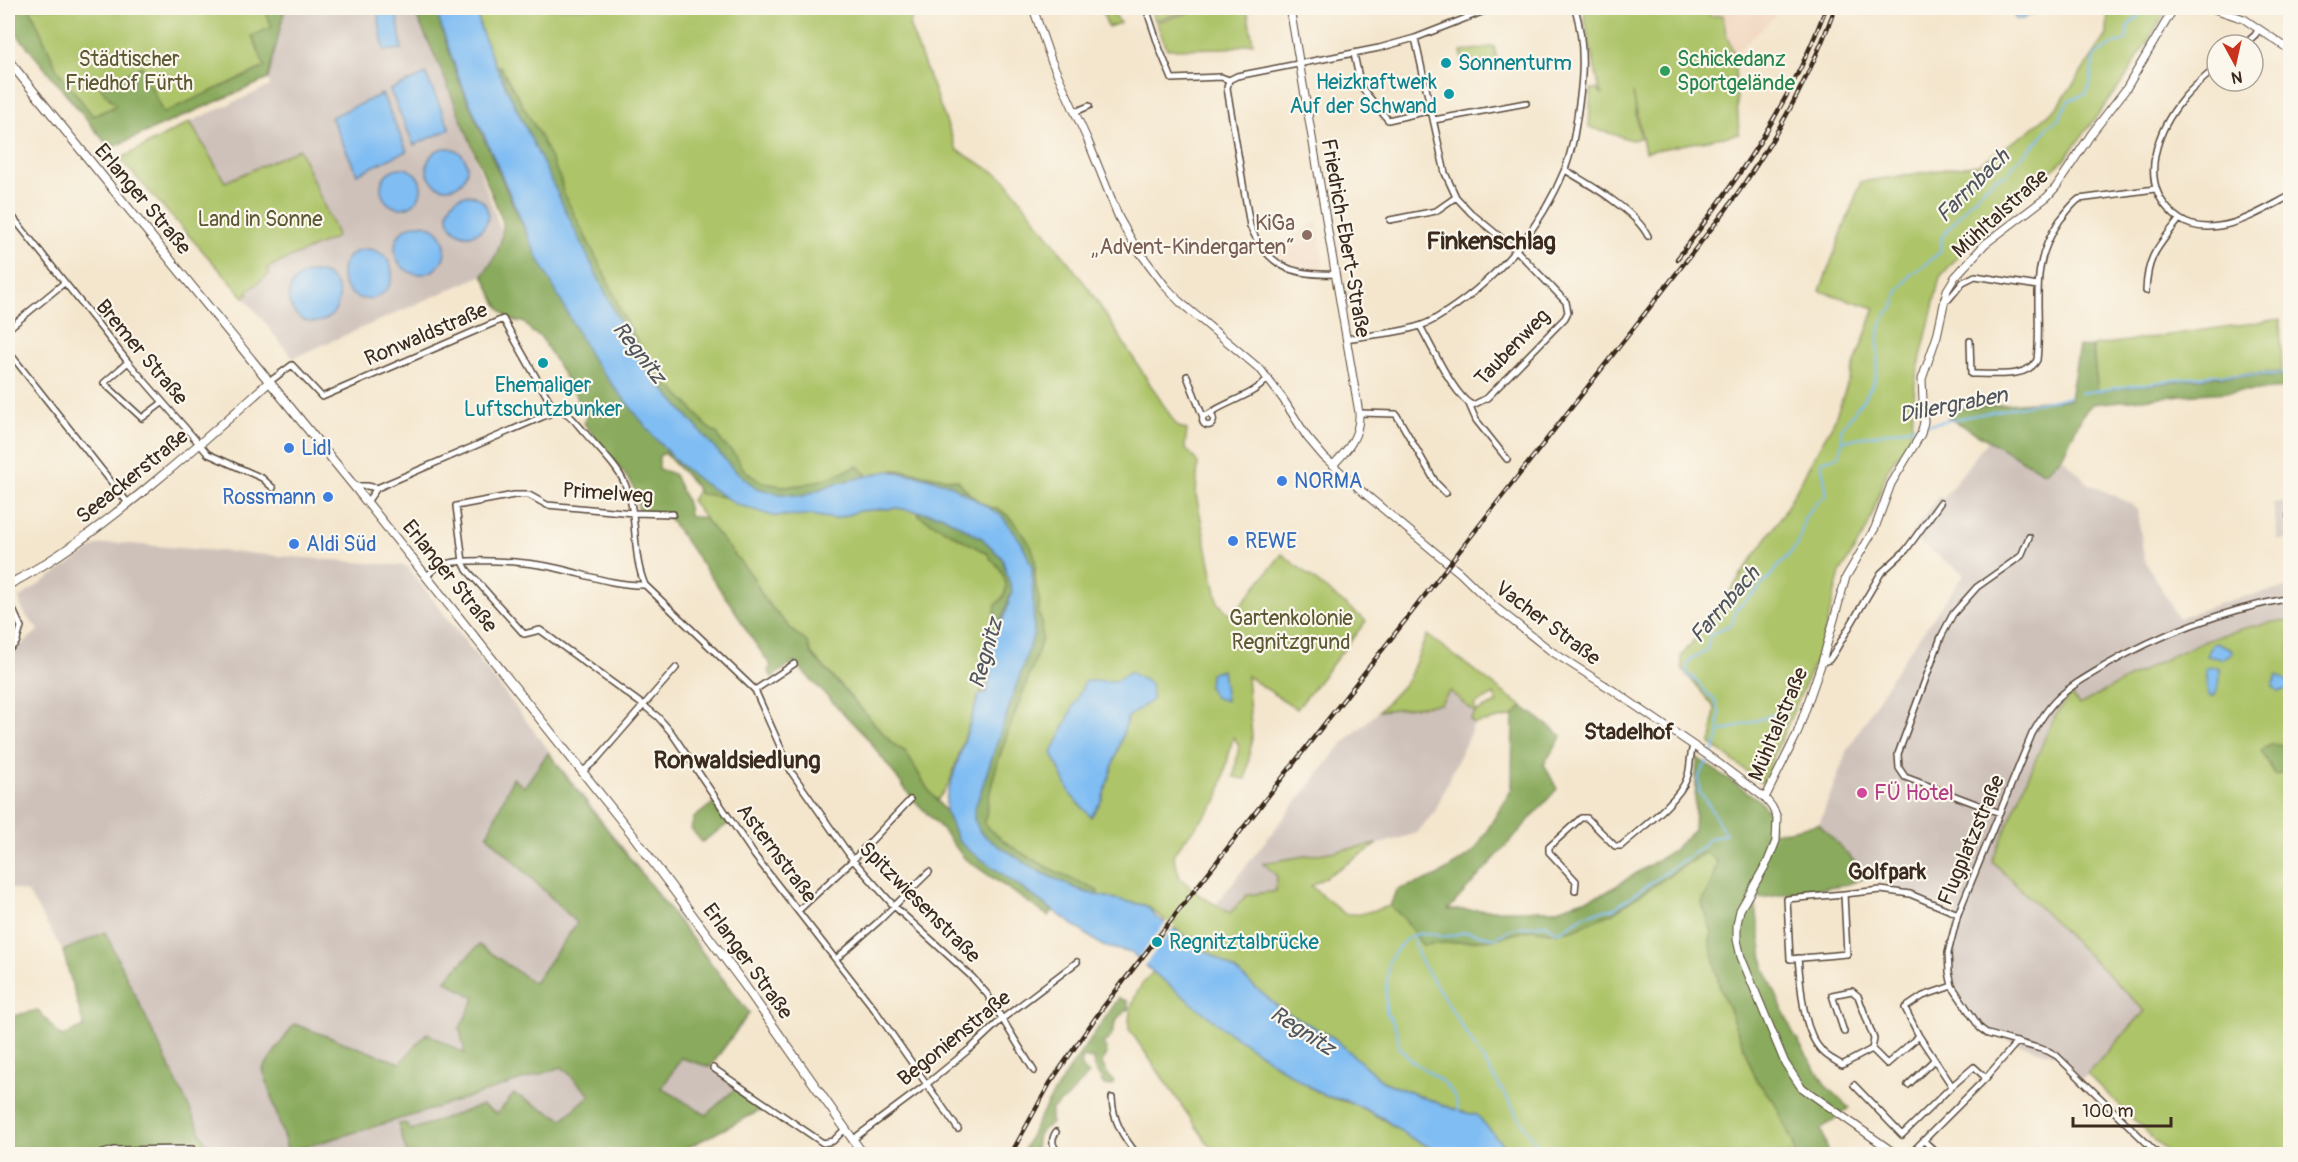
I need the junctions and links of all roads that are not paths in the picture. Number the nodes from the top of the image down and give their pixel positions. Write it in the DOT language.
graph roads {
  1 [pos="1033,8"];
  2 [pos="1146,8"];
  3 [pos="1290,8"];
  4 [pos="1492,8"];
  5 [pos="1575,8"];
  6 [pos="2174,8"];
  7 [pos="2211,8"];
  8 [pos="2259,28"];
  9 [pos="2256,33"];
  10 [pos="1415,39"];
  11 [pos="2290,50"];
  12 [pos="1354,54"];
  13 [pos="8,60"];
  14 [pos="1300,65"];
  15 [pos="2205,78"];
  16 [pos="1228,80"];
  17 [pos="1526,103"];
  18 [pos="1089,106"];
  19 [pos="1432,110"];
  20 [pos="1075,112"];
  21 [pos="1434,120"];
  22 [pos="1565,170"];
  23 [pos="2155,189"];
  24 [pos="2290,196"];
  25 [pos="1456,197"];
  26 [pos="8,211"];
  27 [pos="1390,220"];
  28 [pos="2178,221"];
  29 [pos="1648,236"];
  30 [pos="1516,250"];
  31 [pos="1335,274"];
  32 [pos="64,283"];
  33 [pos="2038,286"];
  34 [pos="2146,291"];
  35 [pos="1944,299"];
  36 [pos="1420,326"];
  37 [pos="8,329"];
  38 [pos="1346,339"];
  39 [pos="1970,341"];
  40 [pos="8,351"];
  41 [pos="128,362"];
  42 [pos="1187,376"];
  43 [pos="1268,378"];
  44 [pos="269,382"];
  45 [pos="162,403"];
  46 [pos="1469,404"];
  47 [pos="552,408"];
  48 [pos="1359,413"];
  49 [pos="200,445"];
  50 [pos="1507,459"];
  51 [pos="1333,465"];
  52 [pos="354,486"];
  53 [pos="273,488"];
  54 [pos="377,488"];
  55 [pos="1446,493"];
  56 [pos="367,502"];
  57 [pos="128,503"];
  58 [pos="1940,503"];
  59 [pos="633,513"];
  60 [pos="673,514"];
  61 [pos="2029,537"];
  62 [pos="463,562"];
  63 [pos="426,576"];
  64 [pos="8,585"];
  65 [pos="645,585"];
  66 [pos="2290,598"];
  67 [pos="8,599"];
  68 [pos="8,650"];
  69 [pos="1822,662"];
  70 [pos="794,664"];
  71 [pos="676,668"];
  72 [pos="754,690"];
  73 [pos="643,705"];
  74 [pos="1693,746"];
  75 [pos="582,772"];
  76 [pos="1765,798"];
  77 [pos="910,800"];
  78 [pos="2000,813"];
  79 [pos="853,860"];
  80 [pos="929,872"];
  81 [pos="1575,891"];
  82 [pos="1844,894"];
  83 [pos="894,906"];
  84 [pos="799,910"];
  85 [pos="1958,914"];
  86 [pos="1798,958"];
  87 [pos="836,959"];
  88 [pos="1077,962"];
  89 [pos="1952,986"];
  90 [pos="1002,1018"];
  91 [pos="1844,1032"];
  92 [pos="1919,1036"];
  93 [pos="2017,1042"];
  94 [pos="1872,1049"];
  95 [pos="1934,1060"];
  96 [pos="713,1068"];
  97 [pos="1034,1071"];
  98 [pos="1986,1077"];
  99 [pos="927,1084"];
  100 [pos="1854,1085"];
  101 [pos="1908,1085"];
  102 [pos="1952,1086"];
  103 [pos="1112,1098"];
  104 [pos="845,1129"];
  105 [pos="958,1129"];
  106 [pos="1056,1132"];
  107 [pos="852,1140"];
  108 [pos="1924,1141"];
  109 [pos="192,1149"];
  110 [pos="100,1155"];
  111 [pos="863,1155"];
  112 [pos="1059,1155"];
  113 [pos="1137,1155"];
  114 [pos="1896,1155"];
  115 [pos="1910,1155"];
  116 [pos="1938,1155"];
  117 [pos="2157,1155"];
  1 -- 20 [label="street, Vacher Straße"];
  2 -- 16 [label="street"];
  3 -- 14 [label="street, Friedrich-Ebert-Straße"];
  4 -- 10 [label="street"];
  5 -- 22 [label="street"];
  6 -- 35 [label="street, Mühltalstraße"];
  7 -- 8 [label="street"];
  8 -- 9 [label="street"];
  8 -- 11 [label="street"];
  10 -- 12 [label="street"];
  10 -- 19 [label="street"];
  12 -- 14 [label="street"];
  12 -- 19 [label="street"];
  13 -- 44 [label="main road, Erlanger Straße"];
  14 -- 16 [label="street"];
  14 -- 31 [label="street, Friedrich-Ebert-Straße"];
  15 -- 23 [label="street"];
  16 -- 31 [label="street"];
  17 -- 21 [label="street"];
  18 -- 20 [label="street"];
  19 -- 21 [label="street"];
  20 -- 43 [label="street, Vacher Straße"];
  21 -- 25 [label="street"];
  22 -- 29 [label="street"];
  22 -- 30 [label="street"];
  23 -- 28 [label="street"];
  23 -- 33 [label="street"];
  24 -- 28 [label="street"];
  25 -- 27 [label="street"];
  25 -- 30 [label="street"];
  26 -- 32 [label="street, Bremer Straße"];
  28 -- 34 [label="street"];
  30 -- 36 [label="street"];
  30 -- 46 [label="street, Taubenweg"];
  31 -- 38 [label="street, Friedrich-Ebert-Straße"];
  32 -- 37 [label="street"];
  32 -- 41 [label="street, Bremer Straße"];
  33 -- 35 [label="street"];
  33 -- 39 [label="street"];
  35 -- 69 [label="street, Mühltalstraße"];
  36 -- 38 [label="street"];
  36 -- 46 [label="street, Taubenweg"];
  38 -- 48 [label="street, Friedrich-Ebert-Straße"];
  40 -- 57 [label="street"];
  41 -- 45 [label="street, Bremer Straße"];
  41 -- 45 [label="street"];
  42 -- 43 [label="street"];
  43 -- 51 [label="street, Vacher Straße"];
  44 -- 47 [label="street, Ronwaldstraße"];
  44 -- 49 [label="main road, Seeackerstraße"];
  44 -- 52 [label="main road, Erlanger Straße"];
  45 -- 49 [label="street, Bremer Straße"];
  46 -- 50 [label="street, Taubenweg"];
  47 -- 54 [label="street"];
  47 -- 59 [label="street"];
  48 -- 51 [label="street, Friedrich-Ebert-Straße"];
  48 -- 55 [label="street"];
  49 -- 53 [label="street, Bremer Straße"];
  49 -- 57 [label="main road, Seeackerstraße"];
  51 -- 74 [label="street, Vacher Straße"];
  52 -- 54 [label="street"];
  52 -- 56 [label="main road, Erlanger Straße"];
  54 -- 56 [label="street"];
  56 -- 63 [label="main road, Erlanger Straße"];
  57 -- 64 [label="main road, Seeackerstraße"];
  58 -- 69 [label="street, Mühltalstraße"];
  59 -- 60 [label="street, Primelweg"];
  59 -- 62 [label="street, Primelweg"];
  59 -- 65 [label="street"];
  61 -- 78 [label="street"];
  62 -- 63 [label="street"];
  62 -- 65 [label="street"];
  62 -- 73 [label="street, Asternstraße"];
  63 -- 75 [label="main road, Erlanger Straße"];
  65 -- 72 [label="street, Spitzwiesenstraße"];
  66 -- 78 [label="street, Flugplatzstraße"];
  67 -- 68 [label="street"];
  69 -- 76 [label="street, Mühltalstraße"];
  70 -- 72 [label="street"];
  71 -- 73 [label="street"];
  72 -- 79 [label="street, Spitzwiesenstraße"];
  73 -- 75 [label="street"];
  73 -- 84 [label="street, Asternstraße"];
  74 -- 76 [label="street, Vacher Straße"];
  74 -- 81 [label="street"];
  75 -- 104 [label="main road, Erlanger Straße"];
  76 -- 114 [label="street, Vacher Straße"];
  77 -- 79 [label="street"];
  78 -- 85 [label="street, Flugplatzstraße"];
  79 -- 83 [label="street, Spitzwiesenstraße"];
  79 -- 84 [label="street"];
  80 -- 83 [label="street"];
  82 -- 85 [label="street"];
  82 -- 86 [label="street"];
  82 -- 86 [label="street"];
  83 -- 87 [label="street"];
  83 -- 90 [label="street, Spitzwiesenstraße"];
  84 -- 87 [label="street, Asternstraße"];
  85 -- 89 [label="street, Flugplatzstraße"];
  86 -- 94 [label="street"];
  87 -- 99 [label="street, Asternstraße"];
  88 -- 90 [label="street, Begonienstraße"];
  89 -- 92 [label="street"];
  89 -- 93 [label="street, Flugplatzstraße"];
  90 -- 97 [label="street, Spitzwiesenstraße"];
  90 -- 99 [label="street, Begonienstraße"];
  91 -- 94 [label="street"];
  92 -- 94 [label="street"];
  92 -- 95 [label="street"];
  93 -- 98 [label="street"];
  93 -- 117 [label="street, Flugplatzstraße"];
  95 -- 101 [label="street"];
  95 -- 102 [label="street"];
  96 -- 104 [label="street"];
  98 -- 102 [label="street"];
  98 -- 108 [label="street"];
  99 -- 105 [label="street, Asternstraße"];
  99 -- 107 [label="street, Begonienstraße"];
  100 -- 102 [label="street"];
  103 -- 113 [label="street"];
  104 -- 107 [label="main road, Erlanger Straße"];
  106 -- 112 [label="street"];
  107 -- 111 [label="main road, Erlanger Straße"];
  108 -- 115 [label="street"];
  108 -- 116 [label="street"];
  109 -- 110 [label="street"];
}
